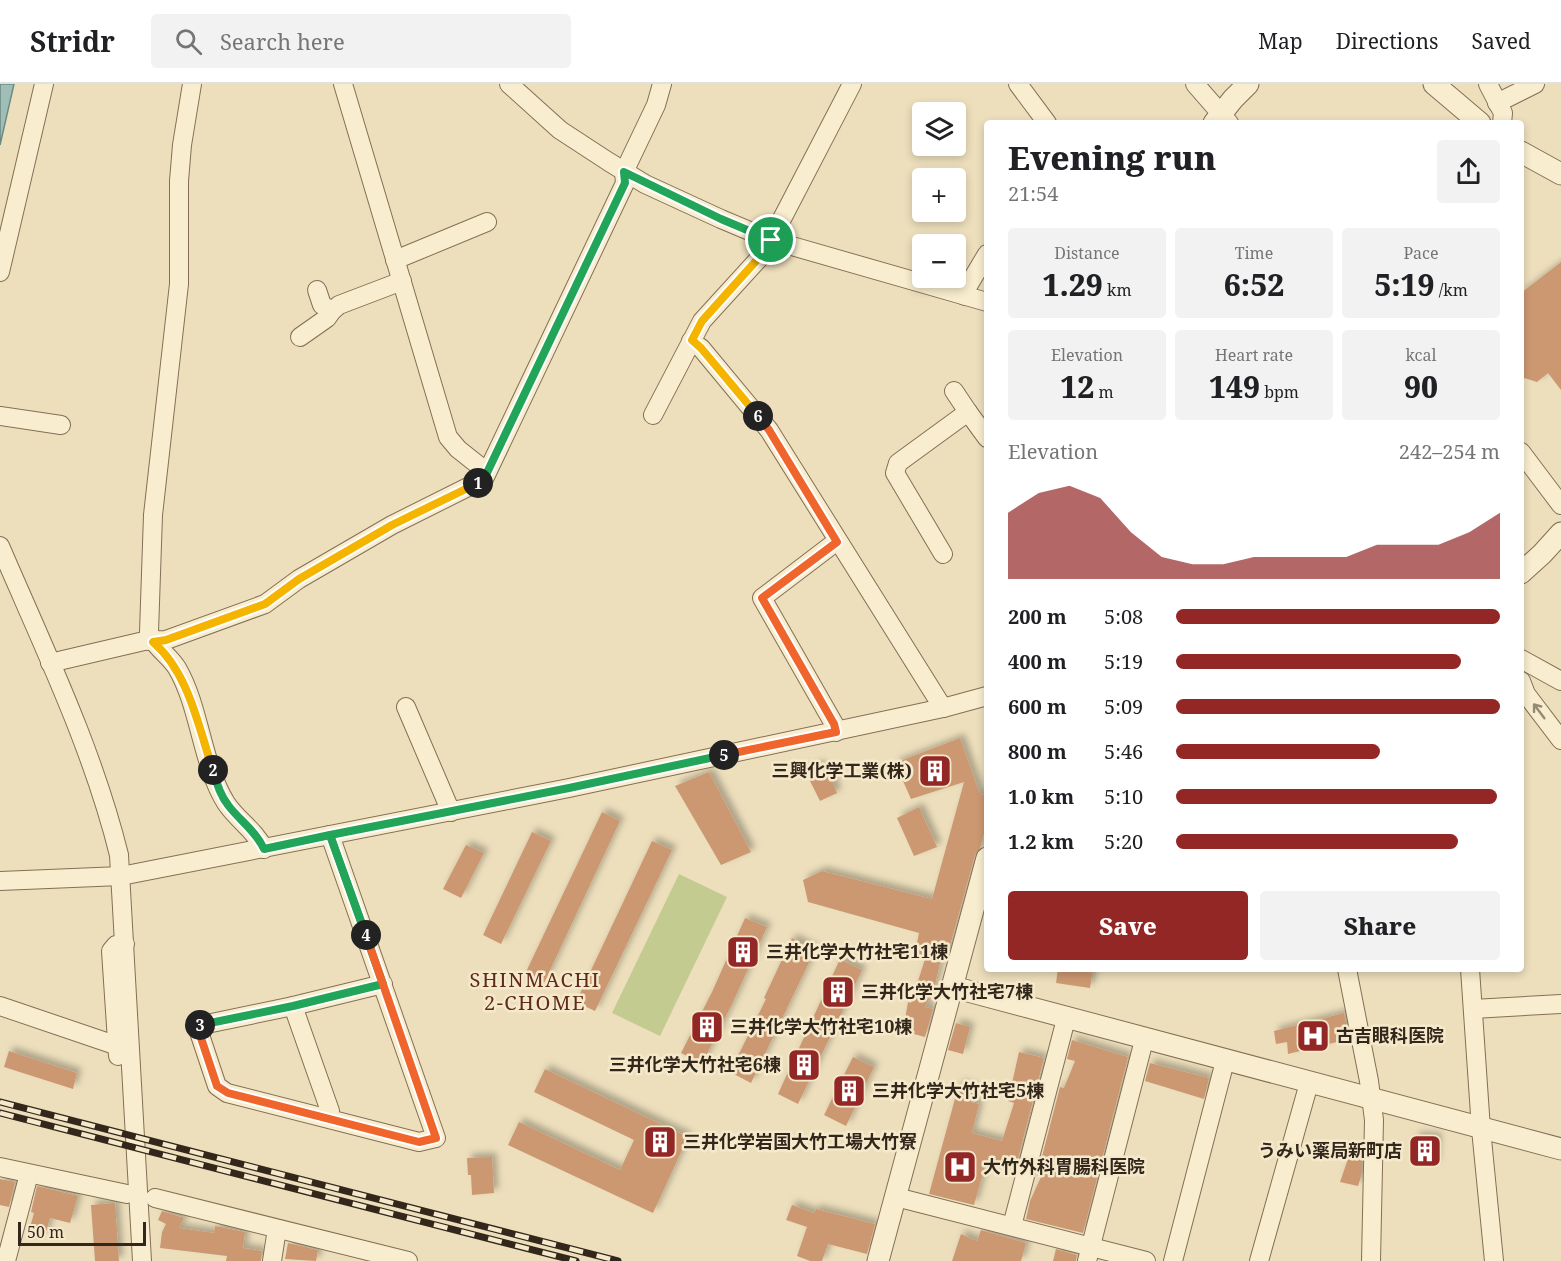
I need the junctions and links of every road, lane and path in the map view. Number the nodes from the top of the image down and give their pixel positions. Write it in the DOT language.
graph roads {
  1 [pos="44,84"];
  2 [pos="192,84"];
  3 [pos="343,84"];
  4 [pos="509,84"];
  5 [pos="662,84"];
  6 [pos="852,84"];
  7 [pos="1018,84"];
  8 [pos="1195,84"];
  9 [pos="1248,84"];
  10 [pos="1434,84"];
  11 [pos="1488,84"];
  12 [pos="1534,84"];
  13 [pos="1497,103"];
  14 [pos="1045,120"];
  15 [pos="1221,120"];
  16 [pos="1476,120"];
  17 [pos="1502,120"];
  18 [pos="1524,154"];
  19 [pos="624,172"];
  20 [pos="1561,174"];
  21 [pos="487,222"];
  22 [pos="771,240"];
  23 [pos="984,259"];
  24 [pos="395,260"];
  25 [pos="0,272"];
  26 [pos="402,281"];
  27 [pos="317,290"];
  28 [pos="965,296"];
  29 [pos="984,301"];
  30 [pos="332,311"];
  31 [pos="300,337"];
  32 [pos="692,340"];
  33 [pos="954,391"];
  34 [pos="968,412"];
  35 [pos="653,415"];
  36 [pos="0,416"];
  37 [pos="61,425"];
  38 [pos="984,434"];
  39 [pos="1524,456"];
  40 [pos="487,472"];
  41 [pos="1561,505"];
  42 [pos="1561,532"];
  43 [pos="837,542"];
  44 [pos="0,546"];
  45 [pos="944,554"];
  46 [pos="1524,570"];
  47 [pos="153,642"];
  48 [pos="1524,661"];
  49 [pos="50,663"];
  50 [pos="1561,681"];
  51 [pos="1524,689"];
  52 [pos="984,697"];
  53 [pos="406,707"];
  54 [pos="943,708"];
  55 [pos="836,732"];
  56 [pos="1561,740"];
  57 [pos="451,812"];
  58 [pos="330,835"];
  59 [pos="264,849"];
  60 [pos="984,873"];
  61 [pos="121,876"];
  62 [pos="0,881"];
  63 [pos="124,944"];
  64 [pos="1348,972"];
  65 [pos="1470,972"];
  66 [pos="383,984"];
  67 [pos="953,987"];
  68 [pos="1561,1004"];
  69 [pos="0,1006"];
  70 [pos="293,1006"];
  71 [pos="1473,1009"];
  72 [pos="1066,1019"];
  73 [pos="1144,1040"];
  74 [pos="117,1044"];
  75 [pos="1225,1061"];
  76 [pos="1309,1083"];
  77 [pos="1372,1100"];
  78 [pos="123,1114"];
  79 [pos="328,1118"];
  80 [pos="1481,1129"];
  81 [pos="1561,1149"];
  82 [pos="0,1167"];
  83 [pos="29,1174"];
  84 [pos="127,1194"];
  85 [pos="896,1197"];
  86 [pos="155,1198"];
  87 [pos="1012,1226"];
  88 [pos="278,1229"];
  89 [pos="1088,1253"];
  90 [pos="396,1260"];
  91 [pos="6,1261"];
  92 [pos="142,1261"];
  93 [pos="272,1261"];
  94 [pos="878,1261"];
  95 [pos="1146,1261"];
  96 [pos="1173,1261"];
  97 [pos="1259,1261"];
  98 [pos="1371,1261"];
  99 [pos="1494,1261"];
  1 -- 25 [label="street"];
  2 -- 47 [label="street"];
  3 -- 24 [label="street"];
  4 -- 19 [label="street"];
  5 -- 19 [label="street"];
  6 -- 22 [label="street"];
  7 -- 14 [label="street"];
  8 -- 15 [label="street"];
  9 -- 15 [label="street"];
  10 -- 16 [label="street"];
  11 -- 13 [label="street"];
  12 -- 13 [label="street"];
  13 -- 17 [label="street"];
  18 -- 20 [label="street"];
  19 -- 22 [label="street"];
  19 -- 40 [label="street"];
  21 -- 24 [label="street"];
  22 -- 28 [label="street"];
  22 -- 32 [label="street"];
  23 -- 28 [label="street"];
  24 -- 26 [label="street"];
  26 -- 30 [label="street"];
  26 -- 40 [label="street"];
  27 -- 30 [label="street"];
  28 -- 29 [label="street"];
  30 -- 31 [label="street"];
  32 -- 35 [label="street"];
  32 -- 43 [label="street"];
  33 -- 34 [label="street"];
  34 -- 38 [label="street"];
  34 -- 45 [label="street"];
  36 -- 37 [label="street"];
  39 -- 41 [label="street"];
  40 -- 47 [label="street"];
  42 -- 46 [label="street"];
  43 -- 54 [label="street"];
  43 -- 55 [label="street"];
  44 -- 49 [label="street"];
  47 -- 49 [label="street"];
  47 -- 59 [label="street"];
  48 -- 50 [label="street"];
  49 -- 61 [label="street"];
  56 -- 51 [label="street, one-way"];
  52 -- 54 [label="street"];
  53 -- 57 [label="street"];
  54 -- 55 [label="street"];
  55 -- 57 [label="street"];
  57 -- 58 [label="street"];
  58 -- 59 [label="street"];
  58 -- 66 [label="street"];
  59 -- 61 [label="street"];
  60 -- 67 [label="street"];
  61 -- 62 [label="street"];
  61 -- 63 [label="street"];
  63 -- 74 [label="street"];
  63 -- 92 [label="street"];
  64 -- 77 [label="street"];
  65 -- 71 [label="street"];
  66 -- 70 [label="street"];
  66 -- 79 [label="street"];
  67 -- 72 [label="street"];
  67 -- 85 [label="street"];
  68 -- 71 [label="street"];
  69 -- 74 [label="street"];
  70 -- 79 [label="street"];
  70 -- 79 [label="street"];
  71 -- 80 [label="street"];
  72 -- 73 [label="street"];
  72 -- 87 [label="street"];
  73 -- 75 [label="street"];
  73 -- 89 [label="street"];
  74 -- 78 [label="street"];
  75 -- 76 [label="street"];
  75 -- 96 [label="street"];
  76 -- 77 [label="street"];
  76 -- 97 [label="street"];
  77 -- 80 [label="street"];
  77 -- 98 [label="street"];
  80 -- 81 [label="street"];
  80 -- 99 [label="street"];
  82 -- 83 [label="street"];
  83 -- 84 [label="street"];
  83 -- 91 [label="street"];
  85 -- 87 [label="street"];
  85 -- 94 [label="street"];
  86 -- 88 [label="street"];
  87 -- 89 [label="street"];
  88 -- 90 [label="street"];
  88 -- 93 [label="street"];
  89 -- 95 [label="street"];
}
